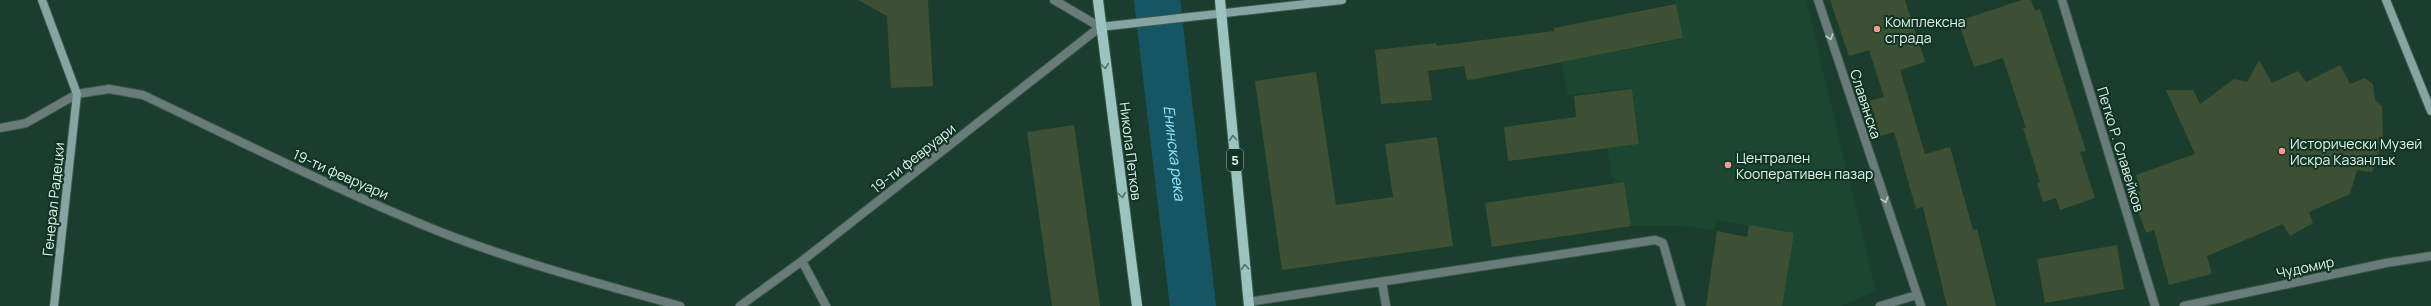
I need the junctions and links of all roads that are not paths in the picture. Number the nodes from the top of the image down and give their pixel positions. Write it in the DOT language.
graph roads {
  1 [pos="42,0"];
  2 [pos="1054,0"];
  3 [pos="1098,0"];
  4 [pos="1220,0"];
  5 [pos="1342,0"];
  6 [pos="1818,0"];
  7 [pos="2062,0"];
  8 [pos="2386,0"];
  9 [pos="1221,13"];
  10 [pos="1100,27"];
  11 [pos="77,94"];
  12 [pos="2431,111"];
  13 [pos="0,128"];
  14 [pos="2431,256"];
  15 [pos="802,261"];
  16 [pos="1382,282"];
  17 [pos="1917,295"];
  18 [pos="1249,304"];
  19 [pos="54,306"];
  20 [pos="680,306"];
  21 [pos="740,306"];
  22 [pos="826,306"];
  23 [pos="1137,306"];
  24 [pos="1386,306"];
  25 [pos="1682,306"];
  26 [pos="1880,306"];
  27 [pos="1921,306"];
  28 [pos="2155,306"];
  29 [pos="2184,306"];
  1 -- 11 [label="street"];
  2 -- 10 [label="street"];
  3 -- 10 [label="main road, Никола Петков"];
  4 -- 9 [label="main road, 5"];
  5 -- 9 [label="street"];
  6 -- 17 [label="street, Славянска, one-way"];
  7 -- 28 [label="street, Петко Р. Славейков"];
  8 -- 12 [label="street"];
  9 -- 10 [label="street"];
  18 -- 9 [label="main road, 5, one-way"];
  10 -- 15 [label="street, 19-ти февруари"];
  10 -- 23 [label="main road, Никола Петков, one-way"];
  11 -- 13 [label="street, 19-ти февруари"];
  11 -- 19 [label="street, Генерал Радецки"];
  11 -- 20 [label="street, 19-ти февруари"];
  14 -- 29 [label="street, Чудомир"];
  15 -- 21 [label="street, 19-ти февруари"];
  15 -- 22 [label="street"];
  16 -- 18 [label="street"];
  16 -- 24 [label="street"];
  16 -- 25 [label="street"];
  17 -- 26 [label="street"];
  17 -- 27 [label="street, Славянска"];
}
